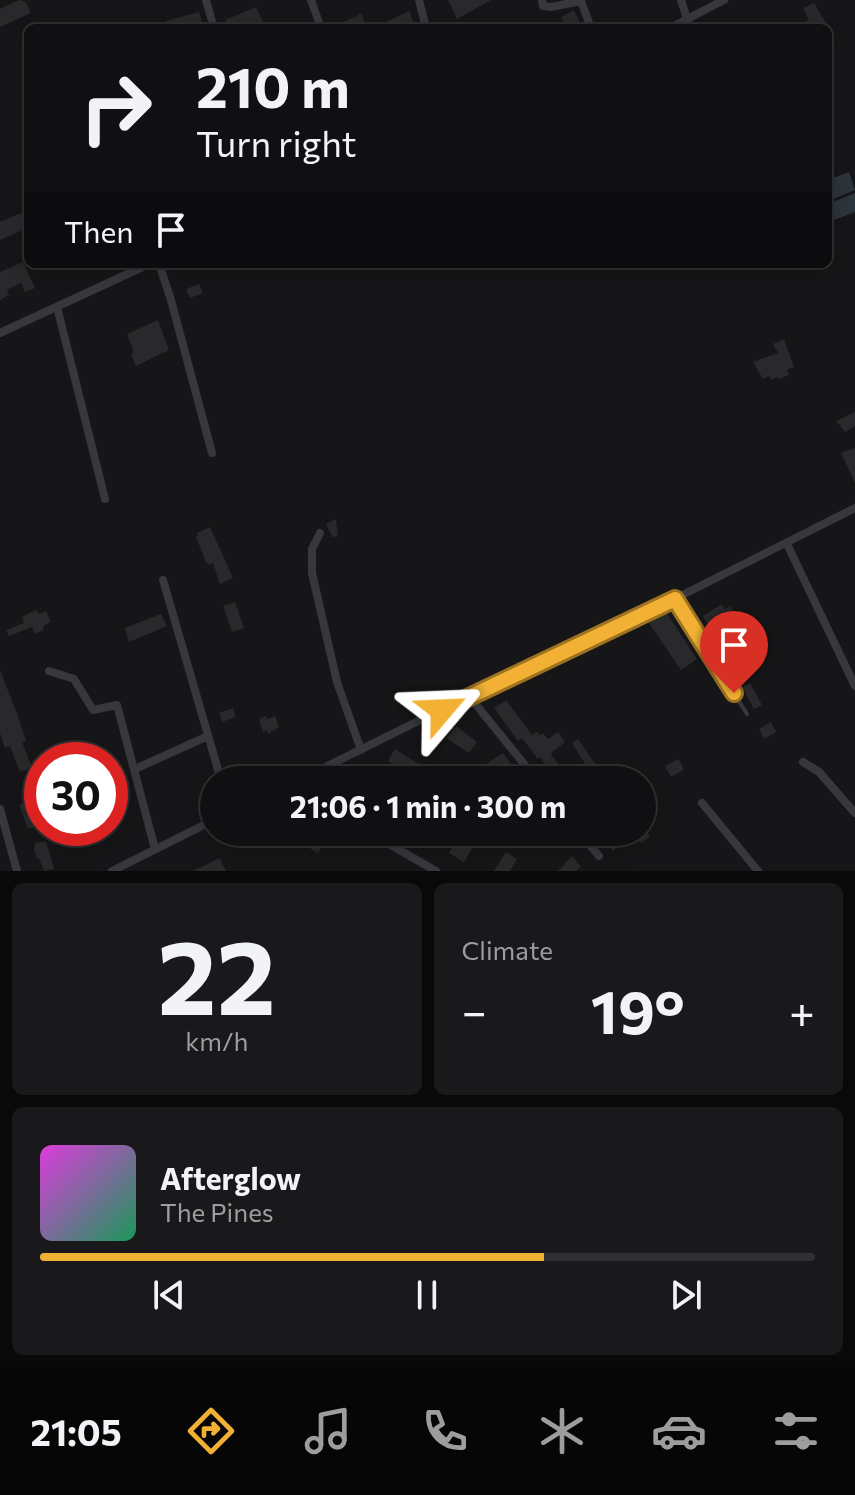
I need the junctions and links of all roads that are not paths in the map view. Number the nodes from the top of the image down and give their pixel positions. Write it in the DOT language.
graph roads {
  1 [pos="206,0"];
  2 [pos="311,0"];
  3 [pos="419,0"];
  4 [pos="542,0"];
  5 [pos="681,0"];
  6 [pos="724,0"];
  7 [pos="687,19"];
  8 [pos="213,24"];
  9 [pos="320,24"];
  10 [pos="425,24"];
  11 [pos="590,24"];
  12 [pos="679,24"];
  13 [pos="140,268"];
  14 [pos="160,268"];
  15 [pos="57,307"];
  16 [pos="0,333"];
  17 [pos="212,453"];
  18 [pos="105,499"];
  19 [pos="855,508"];
  20 [pos="320,533"];
  21 [pos="787,544"];
  22 [pos="163,580"];
  23 [pos="675,599"];
  24 [pos="49,671"];
  25 [pos="855,686"];
  26 [pos="469,696"];
  27 [pos="747,714"];
  28 [pos="208,736"];
  29 [pos="361,750"];
  30 [pos="803,762"];
  31 [pos="217,766"];
  32 [pos="328,766"];
  33 [pos="526,766"];
  34 [pos="135,769"];
  35 [pos="702,803"];
  36 [pos="0,809"];
  37 [pos="855,813"];
  38 [pos="200,827"];
  39 [pos="392,846"];
  40 [pos="591,846"];
  41 [pos="155,849"];
  42 [pos="12,852"];
  43 [pos="599,856"];
  44 [pos="0,858"];
  45 [pos="17,871"];
  46 [pos="112,871"];
  47 [pos="436,871"];
  48 [pos="758,871"];
  1 -- 8 [label="street"];
  2 -- 9 [label="street"];
  3 -- 10 [label="street"];
  4 -- 11 [label="street"];
  5 -- 7 [label="street"];
  6 -- 7 [label="street"];
  7 -- 12 [label="street"];
  13 -- 15 [label="street"];
  14 -- 17 [label="street"];
  15 -- 16 [label="street"];
  15 -- 18 [label="street"];
  19 -- 21 [label="street"];
  20 -- 29 [label="street"];
  21 -- 23 [label="street"];
  21 -- 25 [label="street"];
  22 -- 28 [label="street"];
  23 -- 26 [label="street"];
  23 -- 27 [label="lane"];
  24 -- 34 [label="street"];
  26 -- 29 [label="street"];
  26 -- 33 [label="street"];
  28 -- 31 [label="street"];
  28 -- 34 [label="street"];
  29 -- 32 [label="street"];
  30 -- 37 [label="street"];
  34 -- 41 [label="street"];
  35 -- 48 [label="street"];
  36 -- 42 [label="street"];
  38 -- 41 [label="street"];
  39 -- 47 [label="street"];
  40 -- 43 [label="street"];
  41 -- 46 [label="street"];
  42 -- 44 [label="street"];
  42 -- 45 [label="street"];
}
